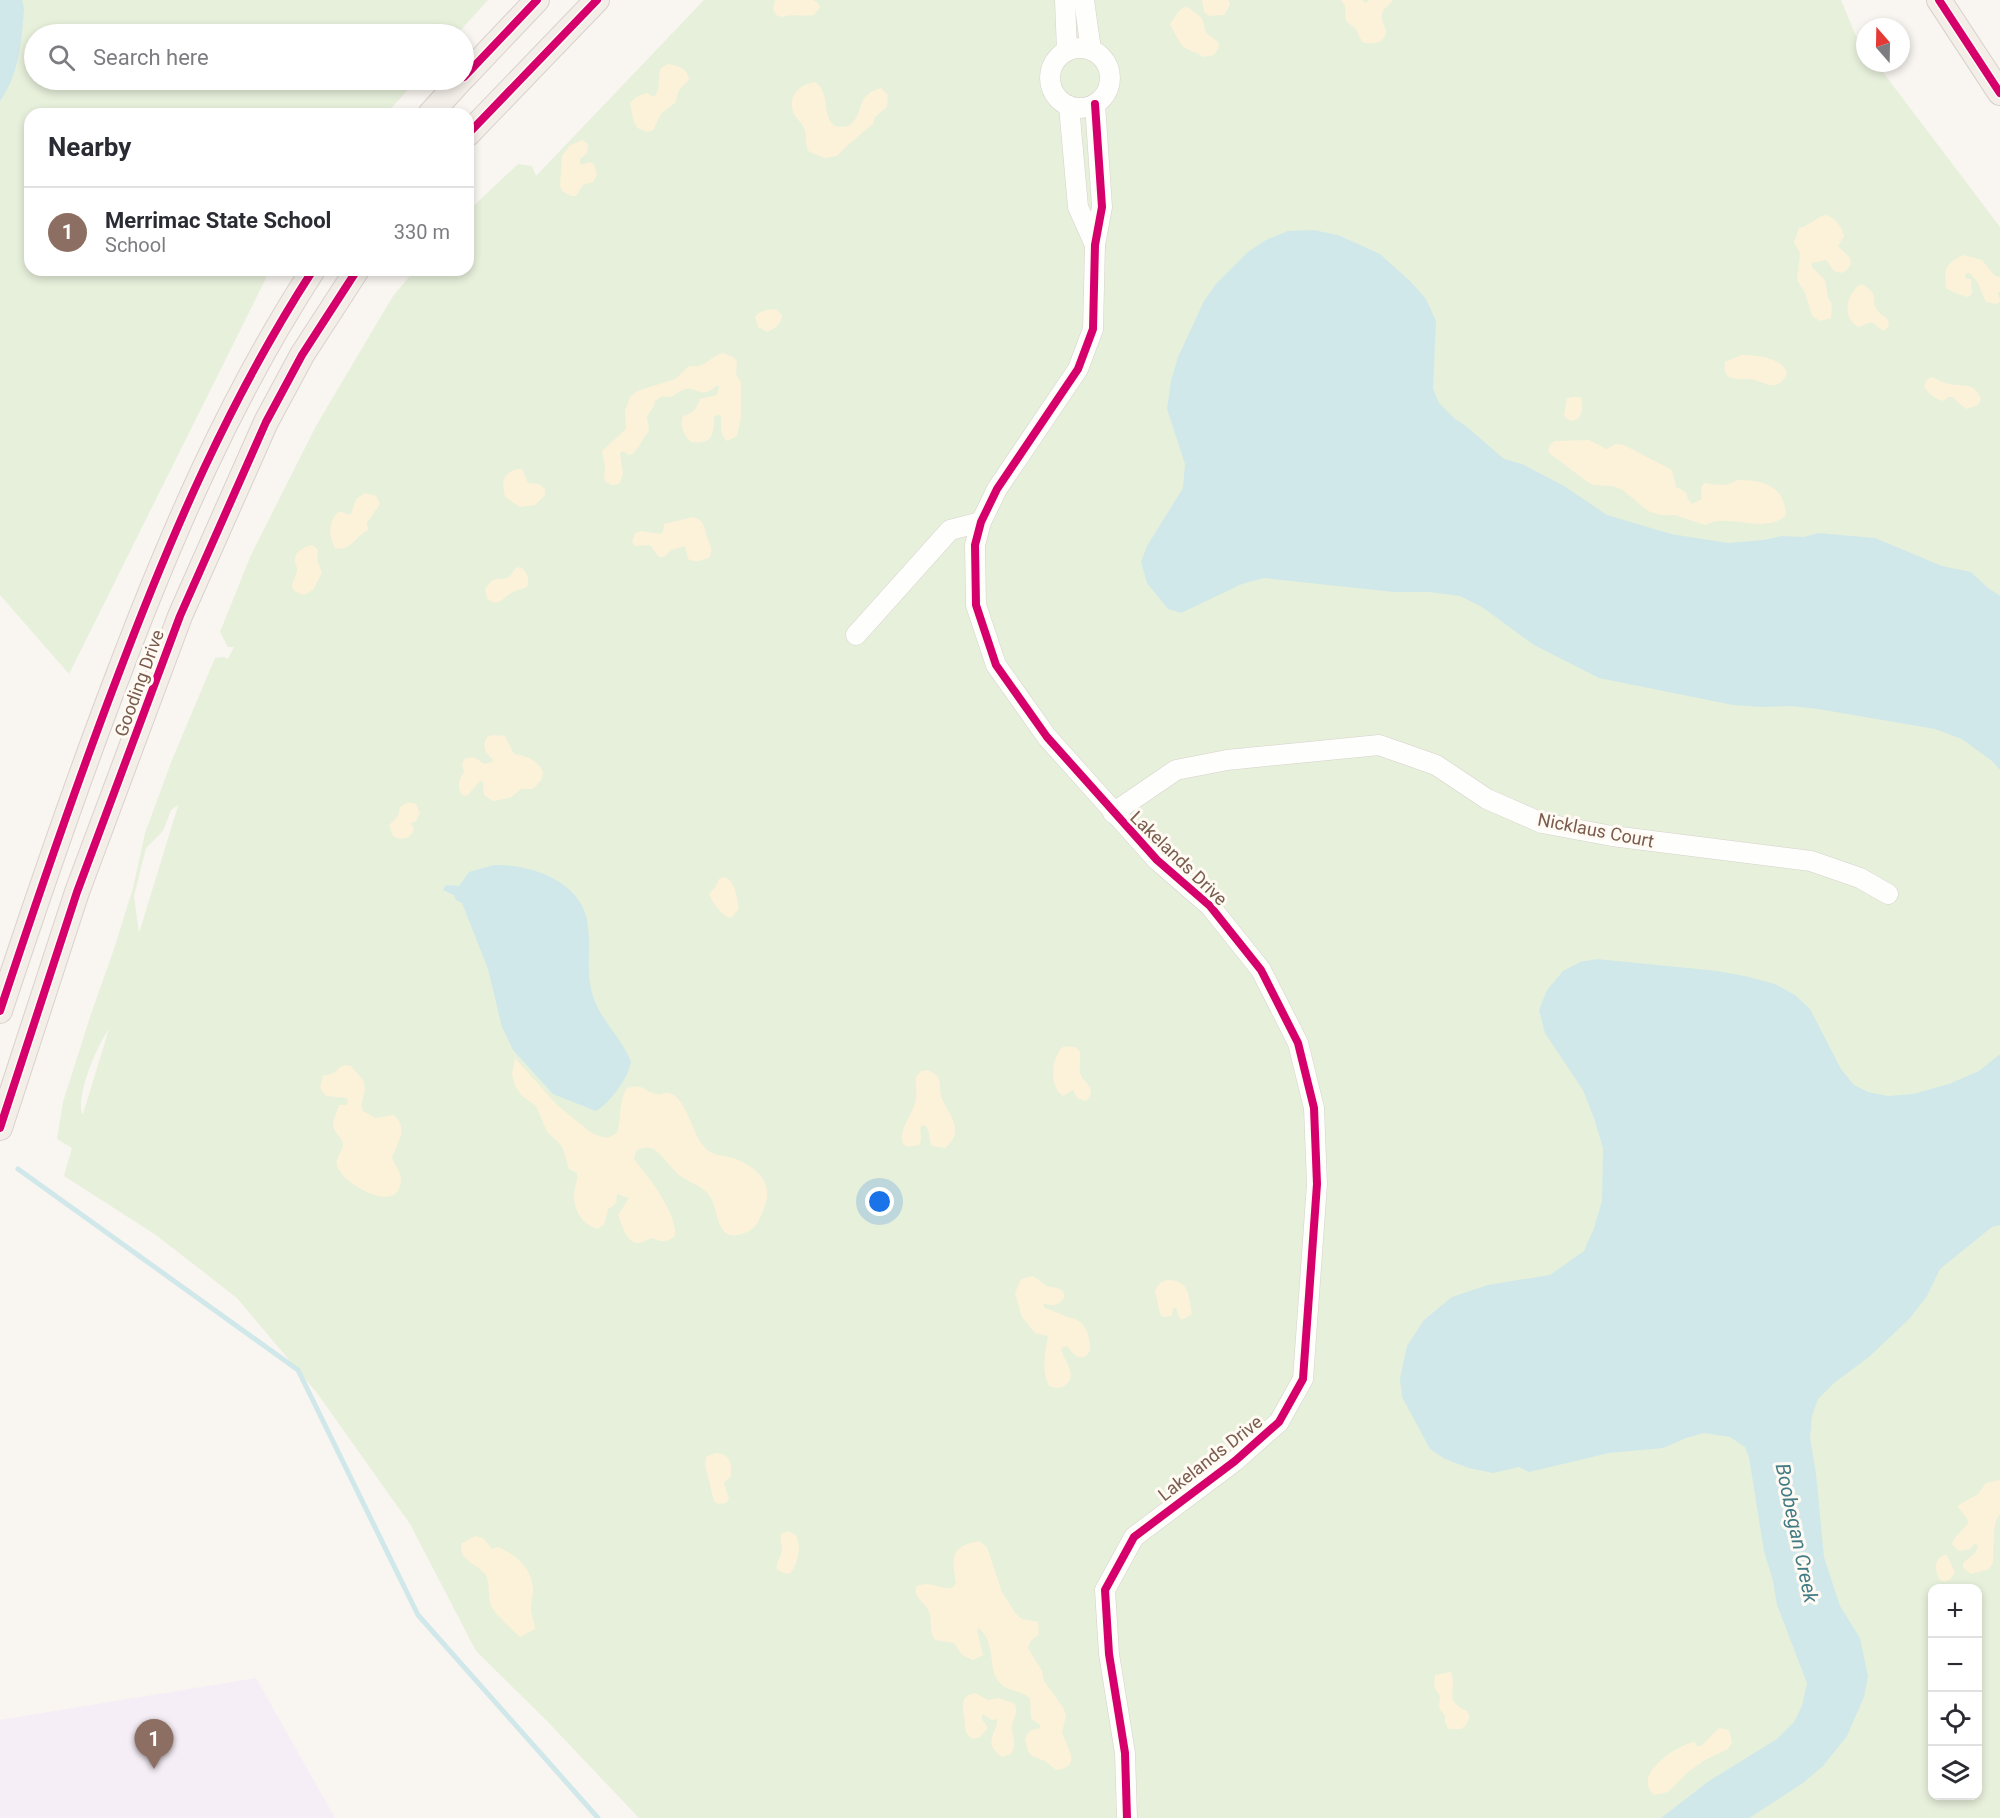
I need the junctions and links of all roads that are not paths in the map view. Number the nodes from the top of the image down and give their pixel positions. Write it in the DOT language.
graph roads {
  1 [pos="537,0"];
  2 [pos="597,0"];
  3 [pos="1065,0"];
  4 [pos="1084,0"];
  5 [pos="1939,0"];
  6 [pos="1091,50"];
  7 [pos="1067,51"];
  8 [pos="474,66"];
  9 [pos="451,90"];
  10 [pos="2000,93"];
  11 [pos="1095,104"];
  12 [pos="1070,106"];
  13 [pos="435,108"];
  14 [pos="474,128"];
  15 [pos="1095,245"];
  16 [pos="309,276"];
  17 [pos="353,276"];
  18 [pos="981,522"];
  19 [pos="856,635"];
  20 [pos="1113,813"];
  21 [pos="1888,894"];
  22 [pos="0,1011"];
  23 [pos="0,1128"];
  24 [pos="1127,1818"];
  1 -- 8 [label="main road"];
  2 -- 14 [label="main road"];
  3 -- 7 [label="street"];
  4 -- 6 [label="street"];
  5 -- 10 [label="main road"];
  6 -- 7 [label="street"];
  6 -- 11 [label="street"];
  7 -- 12 [label="street"];
  9 -- 13 [label="main road"];
  11 -- 12 [label="street"];
  11 -- 15 [label="street, Lakelands Drive"];
  12 -- 15 [label="street"];
  15 -- 18 [label="street, Lakelands Drive"];
  16 -- 22 [label="main road, Gooding Drive"];
  17 -- 23 [label="main road, Gooding Drive"];
  18 -- 19 [label="street"];
  18 -- 20 [label="street, Lakelands Drive"];
  20 -- 21 [label="street, Nicklaus Court"];
  20 -- 24 [label="street, Lakelands Drive"];
}
